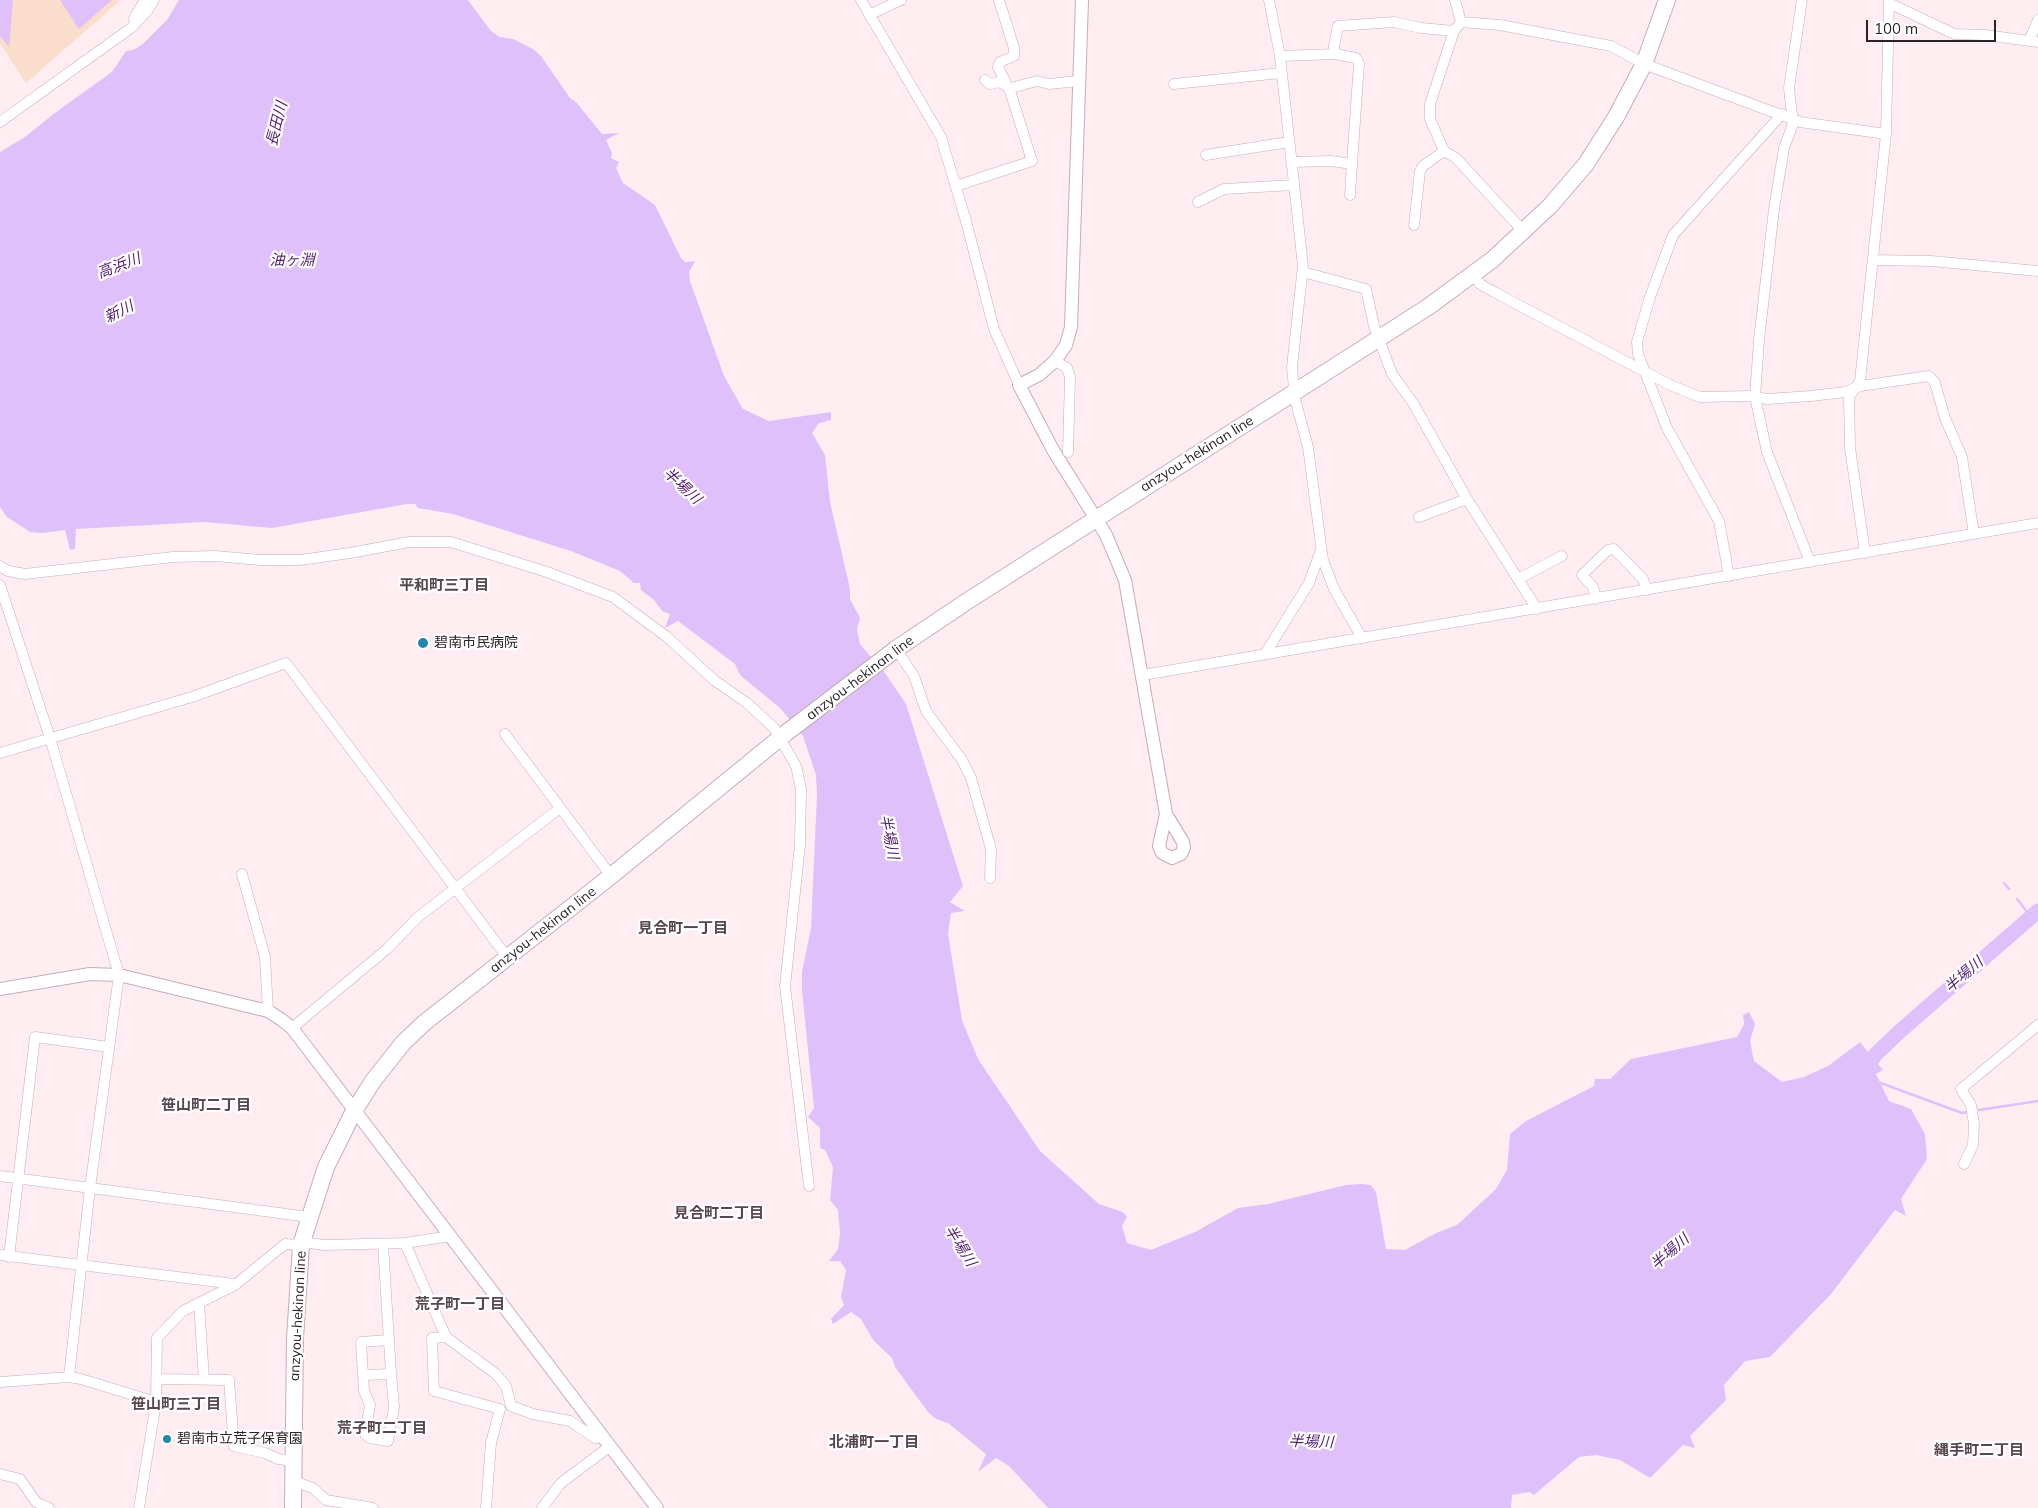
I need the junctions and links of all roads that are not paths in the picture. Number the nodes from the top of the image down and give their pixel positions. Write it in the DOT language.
graph roads {
  1 [pos="145,0"];
  2 [pos="154,0"];
  3 [pos="861,0"];
  4 [pos="901,0"];
  5 [pos="999,0"];
  6 [pos="1082,0"];
  7 [pos="1269,0"];
  8 [pos="1454,0"];
  9 [pos="1667,0"];
  10 [pos="1802,0"];
  11 [pos="1889,2"];
  12 [pos="869,15"];
  13 [pos="2038,20"];
  14 [pos="1461,22"];
  15 [pos="131,28"];
  16 [pos="1454,30"];
  17 [pos="2034,42"];
  18 [pos="1335,54"];
  19 [pos="1280,56"];
  20 [pos="1644,64"];
  21 [pos="1281,73"];
  22 [pos="985,80"];
  23 [pos="1078,81"];
  24 [pos="1174,84"];
  25 [pos="1006,86"];
  26 [pos="1782,114"];
  27 [pos="1792,119"];
  28 [pos="0,122"];
  29 [pos="1886,134"];
  30 [pos="1289,142"];
  31 [pos="1444,150"];
  32 [pos="1206,155"];
  33 [pos="1291,162"];
  34 [pos="1352,164"];
  35 [pos="1294,185"];
  36 [pos="956,186"];
  37 [pos="1350,194"];
  38 [pos="1198,202"];
  39 [pos="1414,225"];
  40 [pos="1524,232"];
  41 [pos="1873,260"];
  42 [pos="2038,271"];
  43 [pos="1303,272"];
  44 [pos="1474,275"];
  45 [pos="1379,338"];
  46 [pos="1055,361"];
  47 [pos="1644,370"];
  48 [pos="1019,386"];
  49 [pos="1855,388"];
  50 [pos="1294,392"];
  51 [pos="1755,397"];
  52 [pos="1068,452"];
  53 [pos="1467,499"];
  54 [pos="1419,517"];
  55 [pos="1096,519"];
  56 [pos="2038,523"];
  57 [pos="1974,534"];
  58 [pos="1321,547"];
  59 [pos="1865,553"];
  60 [pos="1562,556"];
  61 [pos="1810,562"];
  62 [pos="0,566"];
  63 [pos="1729,576"];
  64 [pos="1518,578"];
  65 [pos="0,585"];
  66 [pos="1647,590"];
  67 [pos="1596,599"];
  68 [pos="1537,609"];
  69 [pos="1362,638"];
  70 [pos="896,649"];
  71 [pos="1265,654"];
  72 [pos="1143,674"];
  73 [pos="505,734"];
  74 [pos="783,736"];
  75 [pos="50,738"];
  76 [pos="0,752"];
  77 [pos="560,808"];
  78 [pos="1166,814"];
  79 [pos="242,874"];
  80 [pos="611,876"];
  81 [pos="990,878"];
  82 [pos="456,889"];
  83 [pos="507,958"];
  84 [pos="119,975"];
  85 [pos="0,989"];
  86 [pos="268,1010"];
  87 [pos="2038,1025"];
  88 [pos="292,1028"];
  89 [pos="109,1047"];
  90 [pos="354,1111"];
  91 [pos="1964,1164"];
  92 [pos="0,1176"];
  93 [pos="19,1179"];
  94 [pos="809,1186"];
  95 [pos="90,1188"];
  96 [pos="309,1217"];
  97 [pos="451,1236"];
  98 [pos="302,1243"];
  99 [pos="406,1243"];
  100 [pos="383,1244"];
  101 [pos="4,1256"];
  102 [pos="81,1267"];
  103 [pos="235,1284"];
  104 [pos="199,1303"];
  105 [pos="446,1337"];
  106 [pos="389,1340"];
  107 [pos="391,1374"];
  108 [pos="365,1375"];
  109 [pos="69,1377"];
  110 [pos="156,1379"];
  111 [pos="204,1379"];
  112 [pos="0,1382"];
  113 [pos="156,1402"];
  114 [pos="605,1442"];
  115 [pos="294,1461"];
  116 [pos="0,1474"];
  117 [pos="293,1481"];
  118 [pos="50,1508"];
  119 [pos="139,1508"];
  120 [pos="293,1508"];
  121 [pos="373,1508"];
  122 [pos="486,1508"];
  123 [pos="542,1508"];
  124 [pos="656,1508"];
  1 -- 15 [label="street"];
  2 -- 15 [label="street"];
  3 -- 12 [label="street"];
  4 -- 12 [label="street"];
  5 -- 25 [label="street"];
  6 -- 23 [label="street"];
  7 -- 19 [label="street"];
  8 -- 14 [label="street"];
  9 -- 20 [label="main road, anzyou-hekinan line"];
  10 -- 27 [label="street"];
  11 -- 17 [label="street"];
  11 -- 29 [label="street"];
  12 -- 36 [label="street"];
  13 -- 17 [label="street"];
  14 -- 16 [label="street"];
  14 -- 20 [label="street"];
  15 -- 28 [label="street"];
  16 -- 18 [label="street"];
  16 -- 31 [label="street"];
  18 -- 19 [label="street"];
  18 -- 34 [label="street"];
  19 -- 21 [label="street"];
  20 -- 26 [label="street"];
  20 -- 40 [label="main road, anzyou-hekinan line"];
  21 -- 24 [label="street"];
  21 -- 30 [label="street"];
  22 -- 25 [label="street"];
  23 -- 25 [label="street"];
  23 -- 46 [label="street"];
  25 -- 36 [label="street"];
  26 -- 27 [label="street"];
  26 -- 47 [label="street"];
  27 -- 29 [label="street"];
  27 -- 51 [label="street"];
  29 -- 41 [label="street"];
  30 -- 32 [label="street"];
  30 -- 33 [label="street"];
  31 -- 39 [label="street"];
  31 -- 40 [label="street"];
  33 -- 34 [label="street"];
  33 -- 35 [label="street"];
  34 -- 37 [label="street"];
  35 -- 38 [label="street"];
  35 -- 43 [label="street"];
  36 -- 48 [label="street"];
  40 -- 44 [label="main road, anzyou-hekinan line"];
  41 -- 42 [label="street"];
  41 -- 49 [label="street"];
  43 -- 45 [label="street"];
  43 -- 50 [label="street"];
  44 -- 45 [label="main road, anzyou-hekinan line"];
  44 -- 47 [label="street"];
  45 -- 50 [label="main road, anzyou-hekinan line"];
  45 -- 53 [label="street"];
  46 -- 48 [label="street"];
  46 -- 52 [label="street"];
  47 -- 51 [label="street"];
  47 -- 63 [label="street"];
  48 -- 55 [label="street"];
  49 -- 51 [label="street"];
  49 -- 57 [label="street"];
  49 -- 59 [label="street"];
  50 -- 55 [label="main road, anzyou-hekinan line"];
  50 -- 58 [label="street"];
  51 -- 61 [label="street"];
  53 -- 54 [label="street"];
  53 -- 64 [label="street"];
  55 -- 70 [label="main road, anzyou-hekinan line"];
  55 -- 72 [label="street"];
  56 -- 57 [label="street"];
  57 -- 59 [label="street"];
  58 -- 69 [label="street"];
  58 -- 71 [label="street"];
  59 -- 61 [label="street"];
  60 -- 64 [label="street"];
  61 -- 63 [label="street"];
  62 -- 74 [label="street"];
  63 -- 66 [label="street"];
  64 -- 68 [label="street"];
  65 -- 75 [label="street"];
  66 -- 67 [label="street"];
  66 -- 67 [label="street"];
  67 -- 68 [label="street"];
  68 -- 69 [label="street"];
  69 -- 71 [label="street"];
  70 -- 74 [label="main road, anzyou-hekinan line"];
  70 -- 81 [label="street"];
  71 -- 72 [label="street"];
  72 -- 78 [label="street"];
  73 -- 77 [label="street"];
  74 -- 80 [label="main road, anzyou-hekinan line"];
  74 -- 94 [label="street"];
  75 -- 76 [label="street"];
  75 -- 82 [label="street"];
  75 -- 84 [label="street"];
  77 -- 80 [label="street"];
  77 -- 82 [label="street"];
  79 -- 86 [label="street"];
  80 -- 83 [label="main road, anzyou-hekinan line"];
  82 -- 83 [label="street"];
  82 -- 88 [label="street"];
  83 -- 90 [label="main road, anzyou-hekinan line"];
  84 -- 85 [label="street"];
  84 -- 86 [label="street"];
  84 -- 89 [label="street"];
  86 -- 88 [label="street"];
  87 -- 91 [label="street"];
  88 -- 90 [label="street"];
  89 -- 93 [label="street"];
  89 -- 95 [label="street"];
  90 -- 96 [label="main road, anzyou-hekinan line"];
  90 -- 97 [label="street"];
  92 -- 93 [label="street"];
  93 -- 95 [label="street"];
  93 -- 101 [label="street"];
  95 -- 96 [label="street"];
  95 -- 102 [label="street"];
  96 -- 98 [label="main road, anzyou-hekinan line"];
  97 -- 99 [label="street"];
  97 -- 114 [label="street"];
  98 -- 100 [label="street"];
  98 -- 103 [label="street"];
  98 -- 115 [label="main road, anzyou-hekinan line"];
  99 -- 100 [label="street"];
  99 -- 105 [label="street"];
  100 -- 106 [label="street"];
  101 -- 102 [label="street"];
  102 -- 103 [label="street"];
  102 -- 109 [label="street"];
  103 -- 104 [label="street"];
  104 -- 110 [label="street"];
  104 -- 111 [label="street"];
  105 -- 114 [label="street"];
  105 -- 122 [label="street"];
  106 -- 107 [label="street"];
  106 -- 108 [label="street"];
  107 -- 108 [label="street"];
  107 -- 108 [label="street"];
  109 -- 112 [label="street"];
  109 -- 113 [label="street"];
  110 -- 111 [label="street"];
  110 -- 113 [label="street"];
  111 -- 115 [label="street"];
  113 -- 119 [label="street"];
  114 -- 123 [label="street"];
  114 -- 124 [label="street"];
  115 -- 117 [label="main road, anzyou-hekinan line"];
  116 -- 118 [label="street"];
  117 -- 120 [label="main road, anzyou-hekinan line"];
  117 -- 121 [label="street"];
}
